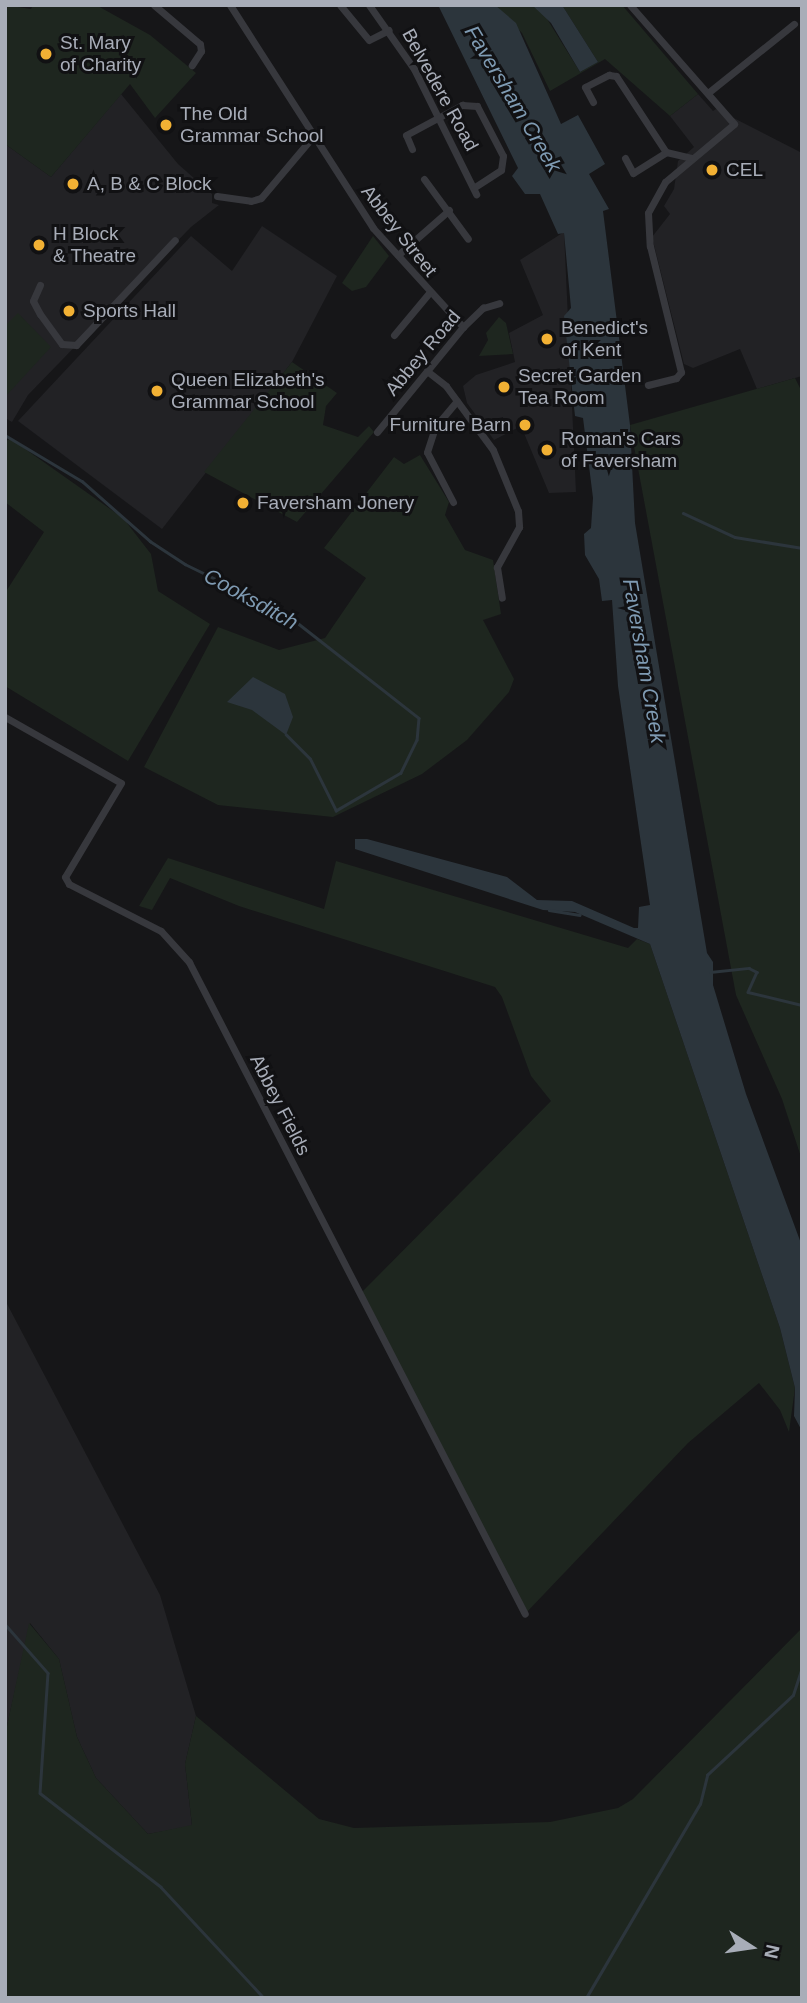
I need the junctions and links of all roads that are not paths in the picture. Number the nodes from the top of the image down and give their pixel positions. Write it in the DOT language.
graph roads {
  1 [pos="154,5"];
  2 [pos="230,5"];
  3 [pos="340,5"];
  4 [pos="369,5"];
  5 [pos="630,5"];
  6 [pos="794,24"];
  7 [pos="389,30"];
  8 [pos="192,65"];
  9 [pos="709,92"];
  10 [pos="593,102"];
  11 [pos="437,121"];
  12 [pos="316,133"];
  13 [pos="412,149"];
  14 [pos="666,152"];
  15 [pos="625,158"];
  16 [pos="692,158"];
  17 [pos="424,179"];
  18 [pos="221,197"];
  19 [pos="449,209"];
  20 [pos="468,239"];
  21 [pos="175,240"];
  22 [pos="398,255"];
  23 [pos="40,285"];
  24 [pos="429,293"];
  25 [pos="499,303"];
  26 [pos="463,327"];
  27 [pos="394,335"];
  28 [pos="427,371"];
  29 [pos="648,386"];
  30 [pos="457,401"];
  31 [pos="377,432"];
  32 [pos="453,502"];
  33 [pos="502,598"];
  34 [pos="5,717"];
  35 [pos="524,1614"];
  1 -- 8 [label="street"];
  2 -- 12 [label="street, Abbey Street"];
  3 -- 7 [label="street"];
  4 -- 7 [label="street, Belvedere Road"];
  5 -- 9 [label="street"];
  6 -- 9 [label="street"];
  7 -- 11 [label="street, Belvedere Road"];
  9 -- 16 [label="street"];
  10 -- 14 [label="street"];
  11 -- 11 [label="street, Belvedere Road"];
  11 -- 13 [label="street"];
  12 -- 18 [label="street"];
  12 -- 22 [label="street, Abbey Street"];
  14 -- 15 [label="street"];
  14 -- 16 [label="street"];
  16 -- 29 [label="street"];
  17 -- 19 [label="street"];
  19 -- 20 [label="street"];
  19 -- 22 [label="street"];
  21 -- 23 [label="street"];
  22 -- 24 [label="street, Abbey Street"];
  24 -- 26 [label="street, Abbey Street"];
  24 -- 27 [label="street"];
  25 -- 26 [label="street, Abbey Road"];
  26 -- 28 [label="street, Abbey Road"];
  28 -- 30 [label="street"];
  28 -- 31 [label="street, Abbey Road"];
  30 -- 32 [label="street"];
  30 -- 33 [label="street"];
  34 -- 35 [label="street, Abbey Fields"];
}
